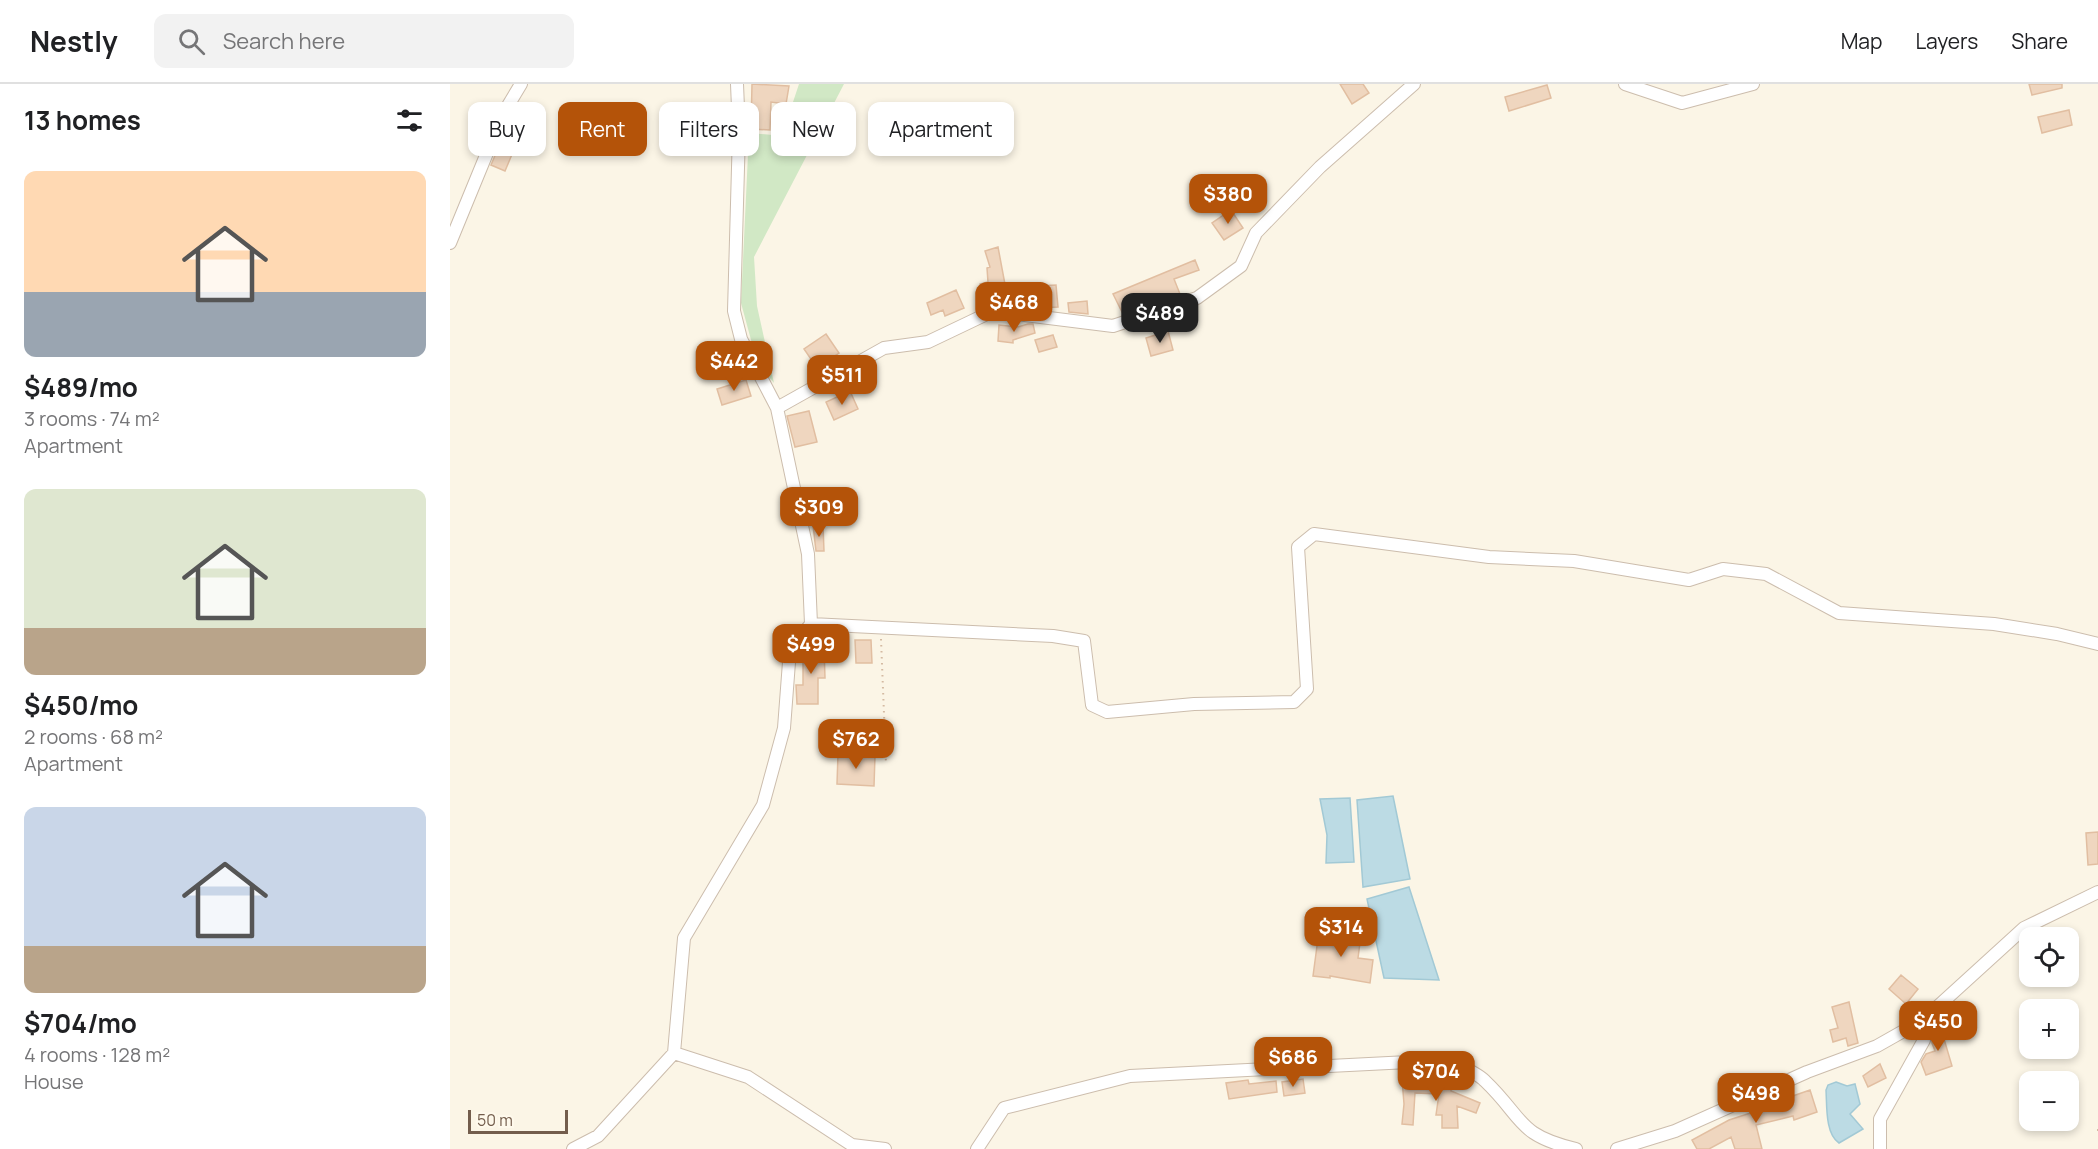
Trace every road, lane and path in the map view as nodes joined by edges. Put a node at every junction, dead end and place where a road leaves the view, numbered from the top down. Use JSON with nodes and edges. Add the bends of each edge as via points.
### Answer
{"nodes":[{"id":1,"x":521,"y":84,"type":"edge"},
{"id":2,"x":737,"y":84,"type":"edge"},
{"id":3,"x":1414,"y":84,"type":"edge"},
{"id":4,"x":1625,"y":84,"type":"edge"},
{"id":5,"x":1753,"y":84,"type":"edge"},
{"id":6,"x":450,"y":243,"type":"edge"},
{"id":7,"x":777,"y":408,"type":"junction"},
{"id":8,"x":811,"y":624,"type":"junction"},
{"id":9,"x":880,"y":627,"type":"junction"},
{"id":10,"x":2098,"y":644,"type":"edge"},
{"id":11,"x":886,"y":764,"type":"dead end"},
{"id":12,"x":2098,"y":892,"type":"edge"},
{"id":13,"x":1923,"y":1020,"type":"junction"},
{"id":14,"x":674,"y":1053,"type":"junction"},
{"id":15,"x":573,"y":1149,"type":"edge"},
{"id":16,"x":885,"y":1149,"type":"edge"},
{"id":17,"x":977,"y":1149,"type":"edge"},
{"id":18,"x":1576,"y":1149,"type":"edge"},
{"id":19,"x":1617,"y":1149,"type":"edge"},
{"id":20,"x":1880,"y":1149,"type":"edge"}],
"edges":[{"from":1,"to":6,"type":"street","via":[[503,114]]},
{"from":2,"to":7,"type":"street","via":[[734,311],[741,339]]},
{"from":3,"to":7,"type":"street","via":[[1320,167],[1256,233],[1241,266],[1197,298],[1113,326],[993,311],[928,342],[884,348]]},
{"from":4,"to":5,"type":"street","via":[[1682,103]]},
{"from":7,"to":8,"type":"street","via":[[808,554]]},
{"from":8,"to":9,"type":"street"},
{"from":8,"to":14,"type":"street","via":[[790,649],[784,728],[763,805],[684,938]]},
{"from":9,"to":10,"type":"street","via":[[1084,641],[1092,705],[1107,712],[1194,704],[1294,702],[1306,689],[1298,547],[1314,534],[1489,556],[1574,561],[1689,580],[1723,569],[1766,574],[1839,613],[1994,624]]},
{"from":9,"to":11,"type":"path"},
{"from":12,"to":13,"type":"street","via":[[2024,928]]},
{"from":13,"to":19,"type":"street","via":[[1877,1047],[1807,1072],[1675,1131]]},
{"from":13,"to":20,"type":"street","via":[[1924,1040],[1880,1119]]},
{"from":14,"to":15,"type":"street","via":[[598,1136]]},
{"from":14,"to":16,"type":"street","via":[[748,1077],[852,1145]]},
{"from":17,"to":18,"type":"street","via":[[1004,1108],[1130,1076],[1448,1060],[1484,1079],[1522,1126],[1547,1142]]}]}
